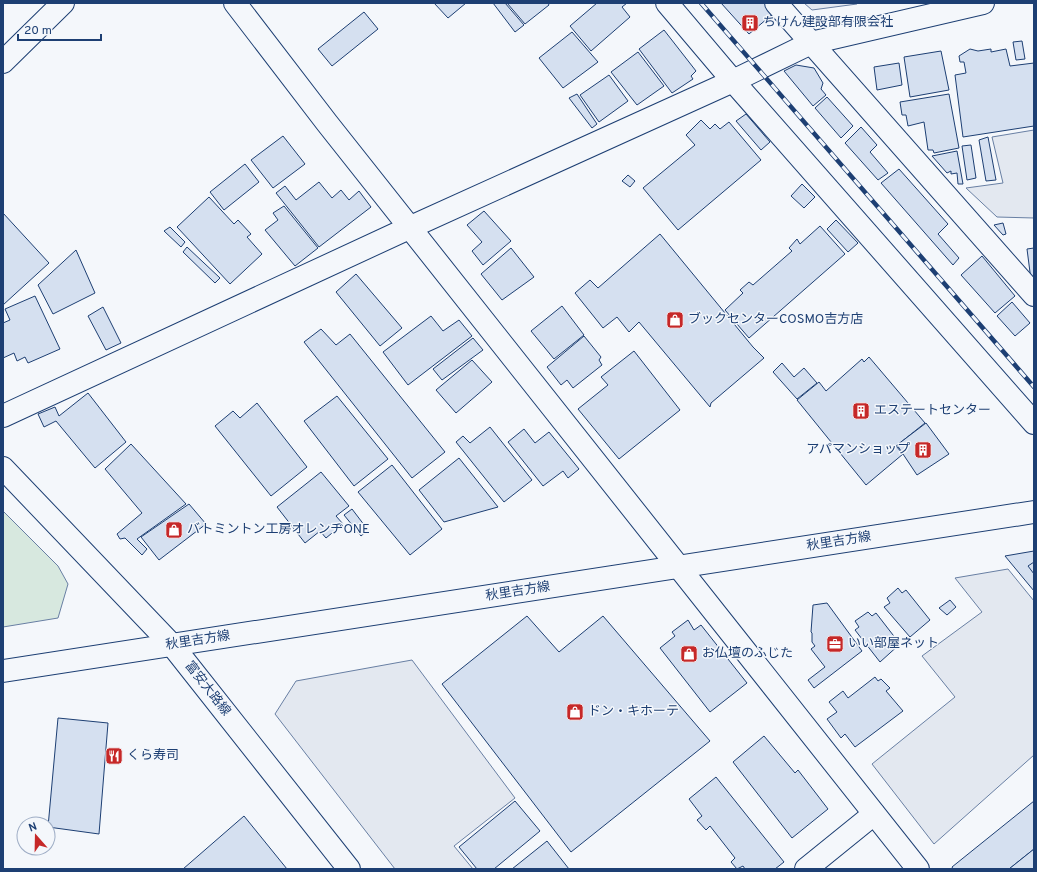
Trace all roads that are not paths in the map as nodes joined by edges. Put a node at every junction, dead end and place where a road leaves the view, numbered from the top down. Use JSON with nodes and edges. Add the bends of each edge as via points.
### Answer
{"nodes":[{"id":1,"x":63,"y":3,"type":"edge"},
{"id":2,"x":235,"y":3,"type":"edge"},
{"id":3,"x":667,"y":3,"type":"edge"},
{"id":4,"x":776,"y":3,"type":"edge"},
{"id":5,"x":983,"y":3,"type":"edge"},
{"id":6,"x":811,"y":43,"type":"junction"},
{"id":7,"x":3,"y":62,"type":"edge"},
{"id":8,"x":733,"y":81,"type":"junction"},
{"id":9,"x":411,"y":227,"type":"junction"},
{"id":10,"x":1034,"y":295,"type":"edge"},
{"id":11,"x":3,"y":416,"type":"edge"},
{"id":12,"x":1034,"y":423,"type":"edge"},
{"id":13,"x":3,"y":468,"type":"edge"},
{"id":14,"x":1034,"y":512,"type":"edge"},
{"id":15,"x":679,"y":567,"type":"junction"},
{"id":16,"x":172,"y":645,"type":"junction"},
{"id":17,"x":3,"y":671,"type":"edge"},
{"id":18,"x":874,"y":814,"type":"junction"},
{"id":19,"x":349,"y":869,"type":"edge"},
{"id":20,"x":806,"y":869,"type":"edge"},
{"id":21,"x":918,"y":869,"type":"edge"}],
"edges":[{"from":1,"to":7,"type":"street"},
{"from":2,"to":9,"type":"street"},
{"from":3,"to":8,"type":"street"},
{"from":4,"to":6,"type":"street"},
{"from":5,"to":6,"type":"street"},
{"from":6,"to":8,"type":"street"},
{"from":6,"to":10,"type":"street"},
{"from":8,"to":9,"type":"street"},
{"from":8,"to":12,"type":"street"},
{"from":9,"to":11,"type":"street"},
{"from":9,"to":15,"type":"street"},
{"from":13,"to":16,"type":"street","name":"富安大路線"},
{"from":14,"to":15,"type":"street","name":"秋里吉方線"},
{"from":15,"to":16,"type":"street","name":"秋里吉方線"},
{"from":15,"to":18,"type":"street"},
{"from":16,"to":17,"type":"street","name":"秋里吉方線"},
{"from":16,"to":19,"type":"street","name":"富安大路線"},
{"from":18,"to":20,"type":"street"},
{"from":18,"to":21,"type":"street"}]}
